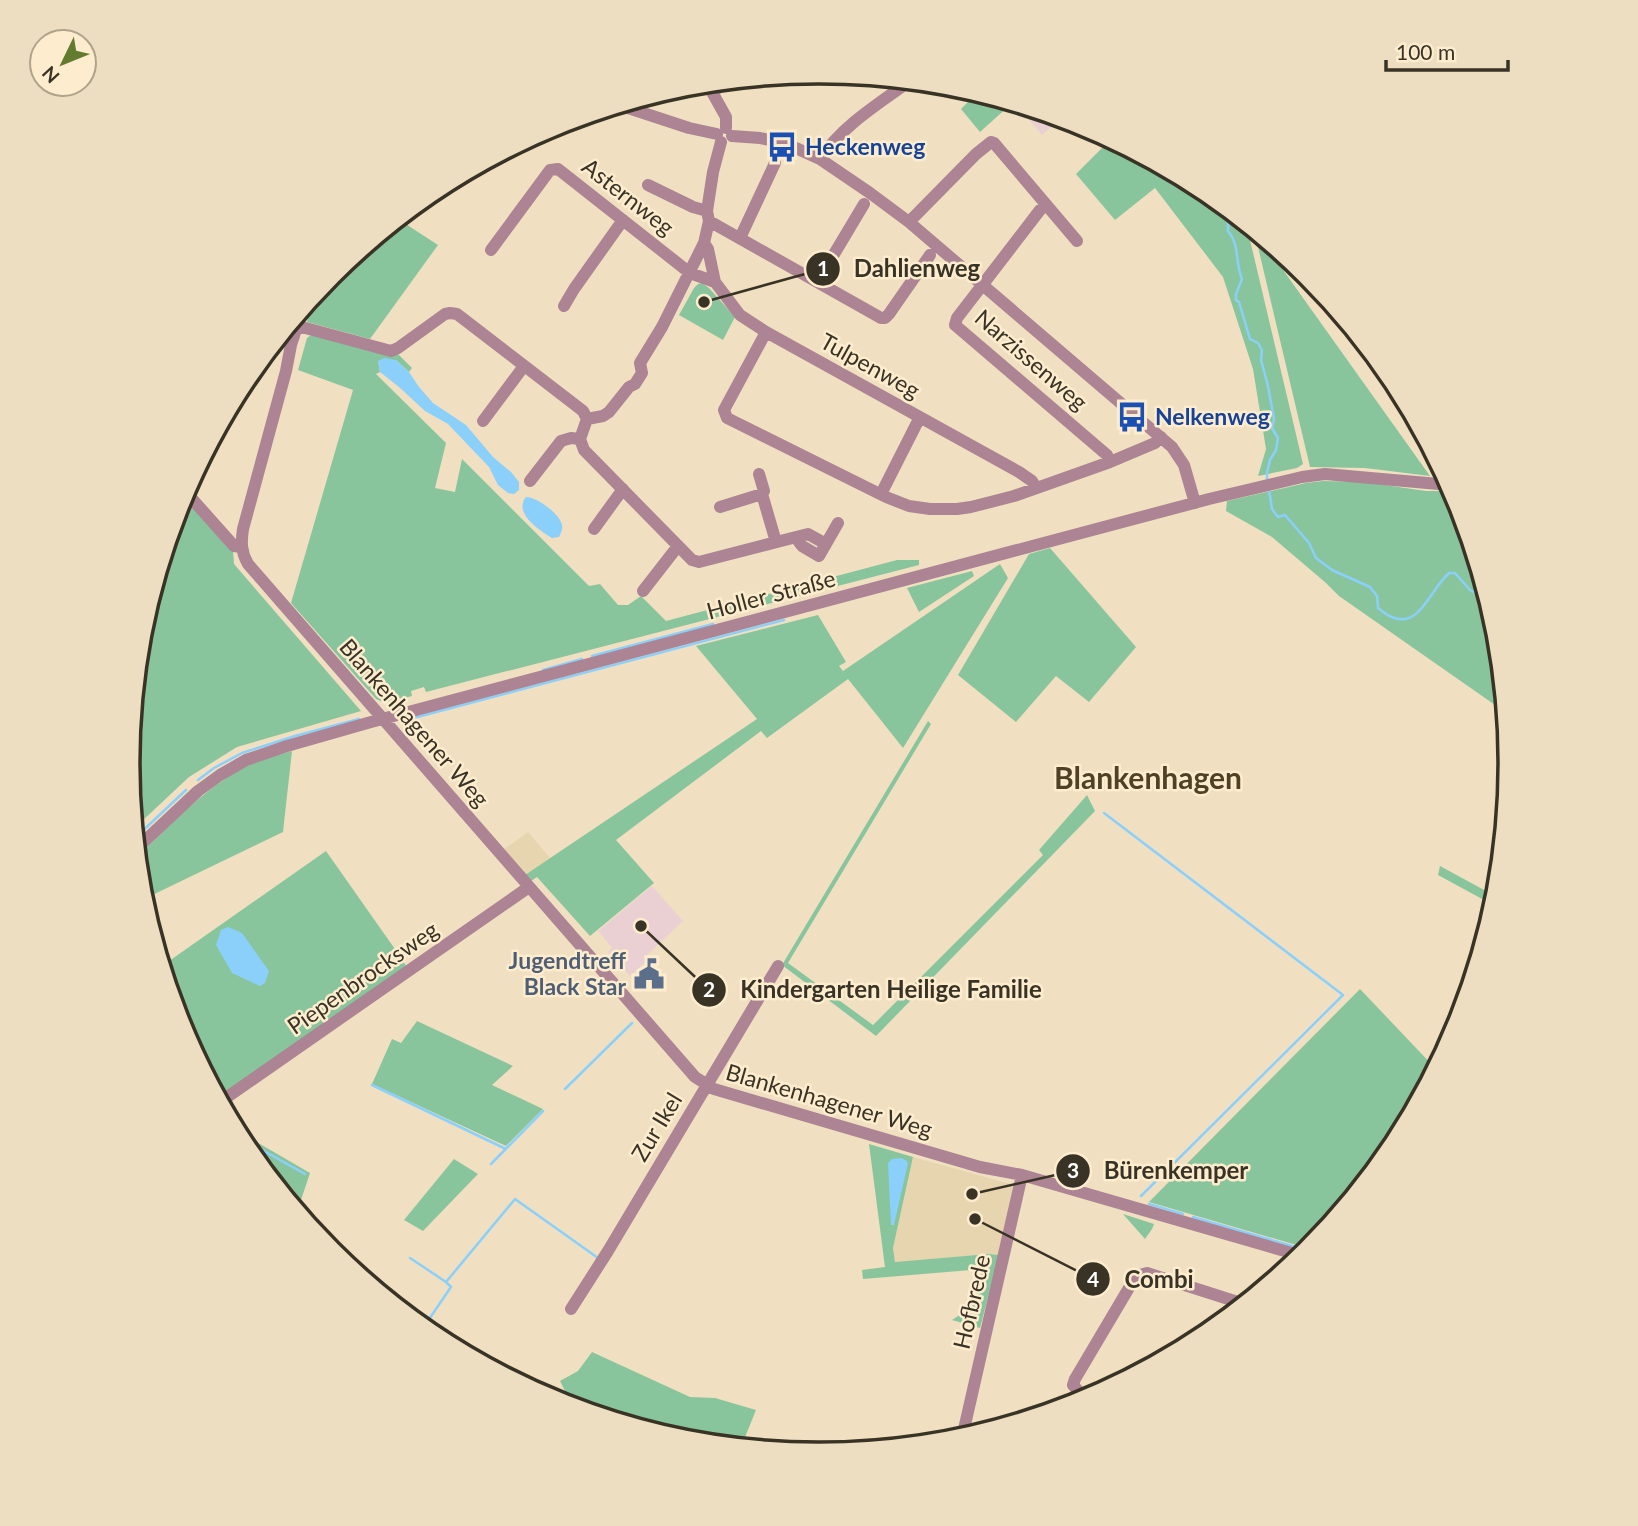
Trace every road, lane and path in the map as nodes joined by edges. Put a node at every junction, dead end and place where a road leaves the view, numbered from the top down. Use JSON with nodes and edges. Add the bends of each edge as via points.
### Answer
{"nodes":[{"id":1,"x":899,"y":89,"type":"edge"},
{"id":2,"x":712,"y":93,"type":"edge"},
{"id":3,"x":634,"y":110,"type":"edge"},
{"id":4,"x":724,"y":135,"type":"junction"},
{"id":5,"x":820,"y":159,"type":"junction"},
{"id":6,"x":775,"y":163,"type":"dead end"},
{"id":7,"x":648,"y":185,"type":"dead end"},
{"id":8,"x":864,"y":204,"type":"dead end"},
{"id":9,"x":1046,"y":205,"type":"junction"},
{"id":10,"x":708,"y":216,"type":"junction"},
{"id":11,"x":623,"y":220,"type":"junction"},
{"id":12,"x":909,"y":222,"type":"junction"},
{"id":13,"x":740,"y":238,"type":"junction"},
{"id":14,"x":1077,"y":241,"type":"dead end"},
{"id":15,"x":704,"y":243,"type":"junction"},
{"id":16,"x":491,"y":250,"type":"dead end"},
{"id":17,"x":930,"y":255,"type":"dead end"},
{"id":18,"x":690,"y":273,"type":"junction"},
{"id":19,"x":817,"y":281,"type":"junction"},
{"id":20,"x":715,"y":282,"type":"junction"},
{"id":21,"x":983,"y":285,"type":"junction"},
{"id":22,"x":564,"y":306,"type":"dead end"},
{"id":23,"x":298,"y":327,"type":"edge"},
{"id":24,"x":298,"y":328,"type":"edge"},
{"id":25,"x":766,"y":332,"type":"junction"},
{"id":26,"x":524,"y":366,"type":"junction"},
{"id":27,"x":920,"y":417,"type":"junction"},
{"id":28,"x":587,"y":419,"type":"junction"},
{"id":29,"x":483,"y":421,"type":"dead end"},
{"id":30,"x":1161,"y":437,"type":"junction"},
{"id":31,"x":580,"y":439,"type":"junction"},
{"id":32,"x":1111,"y":462,"type":"junction"},
{"id":33,"x":759,"y":474,"type":"dead end"},
{"id":34,"x":530,"y":481,"type":"dead end"},
{"id":35,"x":1437,"y":484,"type":"edge"},
{"id":36,"x":1036,"y":488,"type":"junction"},
{"id":37,"x":623,"y":489,"type":"junction"},
{"id":38,"x":762,"y":494,"type":"junction"},
{"id":39,"x":881,"y":494,"type":"junction"},
{"id":40,"x":193,"y":500,"type":"edge"},
{"id":41,"x":1195,"y":503,"type":"junction"},
{"id":42,"x":720,"y":507,"type":"dead end"},
{"id":43,"x":838,"y":523,"type":"dead end"},
{"id":44,"x":594,"y":529,"type":"dead end"},
{"id":45,"x":776,"y":542,"type":"junction"},
{"id":46,"x":678,"y":546,"type":"junction"},
{"id":47,"x":241,"y":547,"type":"junction"},
{"id":48,"x":643,"y":591,"type":"dead end"},
{"id":49,"x":382,"y":719,"type":"junction"},
{"id":50,"x":145,"y":841,"type":"edge"},
{"id":51,"x":529,"y":887,"type":"junction"},
{"id":52,"x":778,"y":966,"type":"dead end"},
{"id":53,"x":706,"y":1086,"type":"junction"},
{"id":54,"x":228,"y":1096,"type":"edge"},
{"id":55,"x":1022,"y":1175,"type":"junction"},
{"id":56,"x":1289,"y":1252,"type":"edge"},
{"id":57,"x":1234,"y":1301,"type":"edge"},
{"id":58,"x":571,"y":1309,"type":"dead end"},
{"id":59,"x":1078,"y":1390,"type":"edge"},
{"id":60,"x":965,"y":1426,"type":"edge"}],
"edges":[{"from":1,"to":5,"type":"street","via":[[849,126]]},
{"from":2,"to":4,"type":"street","via":[[726,117]]},
{"from":3,"to":4,"type":"street"},
{"from":4,"to":5,"type":"street","via":[[787,144]]},
{"from":4,"to":10,"type":"street","via":[[713,172]]},
{"from":5,"to":12,"type":"street"},
{"from":6,"to":13,"type":"street"},
{"from":7,"to":10,"type":"street"},
{"from":8,"to":19,"type":"street"},
{"from":9,"to":12,"type":"street","via":[[991,142]]},
{"from":9,"to":14,"type":"street"},
{"from":9,"to":21,"type":"street"},
{"from":10,"to":13,"type":"street"},
{"from":10,"to":15,"type":"street"},
{"from":11,"to":16,"type":"street","name":"Asternweg","via":[[554,169]]},
{"from":11,"to":18,"type":"street","name":"Asternweg"},
{"from":11,"to":22,"type":"street"},
{"from":12,"to":21,"type":"street"},
{"from":13,"to":19,"type":"street"},
{"from":15,"to":18,"type":"street"},
{"from":15,"to":20,"type":"street"},
{"from":17,"to":19,"type":"street","via":[[885,318]]},
{"from":18,"to":20,"type":"street"},
{"from":18,"to":28,"type":"street","via":[[640,363],[642,373],[635,383],[609,412]]},
{"from":20,"to":25,"type":"street","name":"Tulpenweg","via":[[740,315]]},
{"from":21,"to":30,"type":"street"},
{"from":21,"to":32,"type":"street","name":"Narzissenweg","via":[[956,325]]},
{"from":23,"to":26,"type":"street","via":[[391,351],[445,314],[457,314]]},
{"from":24,"to":47,"type":"street","via":[[297,347],[286,371]]},
{"from":25,"to":27,"type":"street","name":"Tulpenweg"},
{"from":25,"to":39,"type":"street","via":[[724,411],[727,418]]},
{"from":26,"to":28,"type":"street","via":[[583,411]]},
{"from":26,"to":29,"type":"street"},
{"from":27,"to":36,"type":"street","name":"Tulpenweg","via":[[1019,472]]},
{"from":27,"to":39,"type":"street"},
{"from":28,"to":31,"type":"street"},
{"from":30,"to":32,"type":"street"},
{"from":30,"to":41,"type":"street","via":[[1180,457]]},
{"from":31,"to":34,"type":"street","via":[[561,441]]},
{"from":31,"to":37,"type":"street","via":[[584,450]]},
{"from":32,"to":36,"type":"street"},
{"from":33,"to":38,"type":"street"},
{"from":35,"to":41,"type":"street","name":"Holler Straße","via":[[1308,475]]},
{"from":36,"to":39,"type":"street","via":[[957,509],[909,506]]},
{"from":37,"to":44,"type":"street"},
{"from":37,"to":46,"type":"street"},
{"from":38,"to":42,"type":"street"},
{"from":38,"to":45,"type":"street"},
{"from":40,"to":47,"type":"street","name":"Blankenhagener Weg","via":[[234,547]]},
{"from":41,"to":49,"type":"street","name":"Holler Straße"},
{"from":43,"to":45,"type":"street","via":[[819,556],[796,538]]},
{"from":45,"to":46,"type":"street","via":[[699,562]]},
{"from":46,"to":48,"type":"street"},
{"from":47,"to":49,"type":"street","name":"Blankenhagener Weg","via":[[248,564]]},
{"from":49,"to":50,"type":"street","name":"Holler Straße","via":[[246,760],[198,791]]},
{"from":49,"to":51,"type":"street","name":"Blankenhagener Weg"},
{"from":51,"to":53,"type":"street","name":"Blankenhagener Weg"},
{"from":51,"to":54,"type":"street","name":"Piepenbrocksweg"},
{"from":52,"to":53,"type":"street","name":"Zur Ikel"},
{"from":53,"to":55,"type":"street","name":"Blankenhagener Weg","via":[[980,1167]]},
{"from":53,"to":58,"type":"street","name":"Zur Ikel"},
{"from":55,"to":56,"type":"street","name":"Blankenhagener Weg"},
{"from":55,"to":60,"type":"street","name":"Hofbrede"},
{"from":57,"to":59,"type":"street","via":[[1147,1273],[1136,1276],[1075,1379]]}]}
